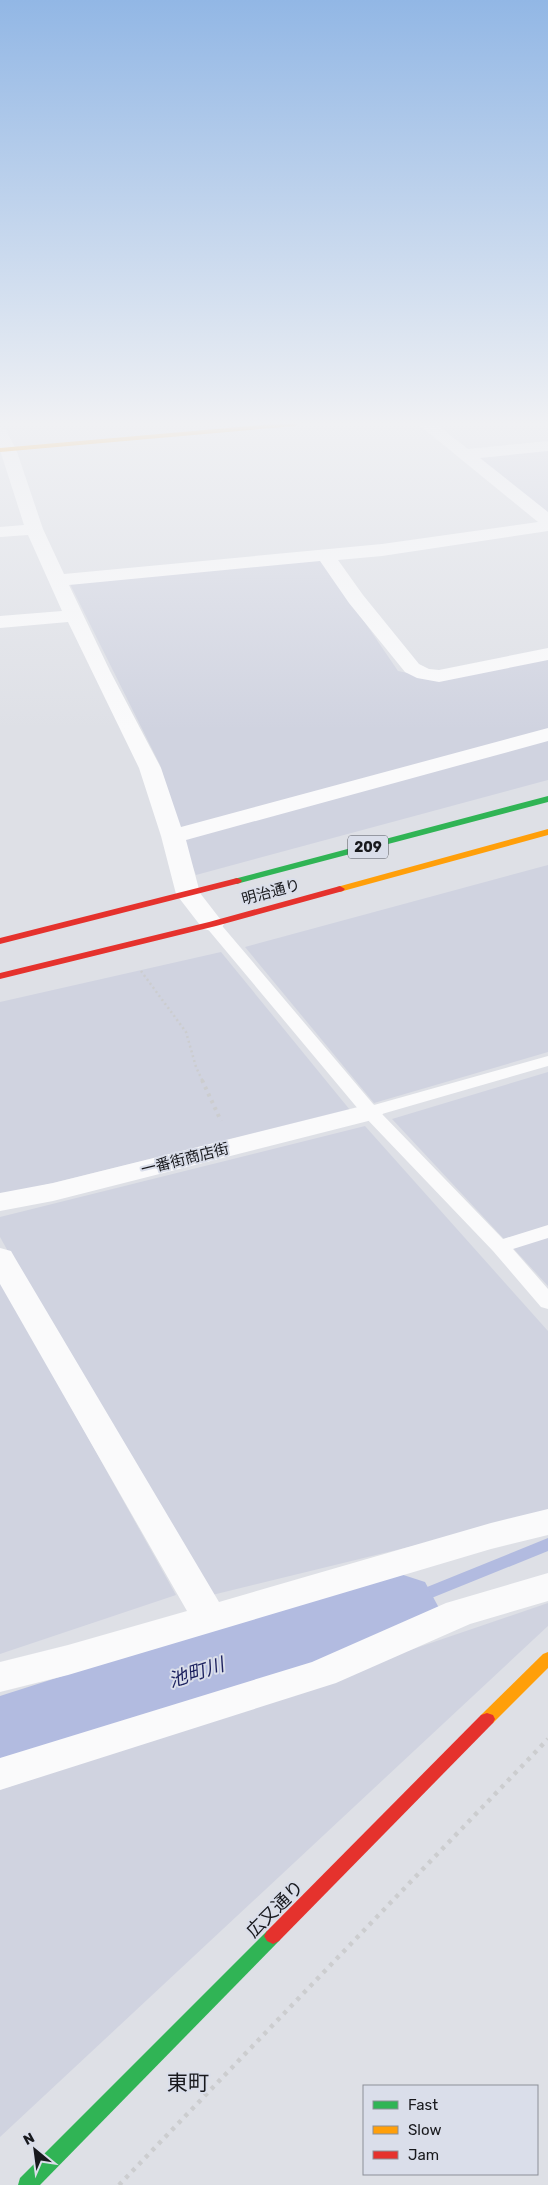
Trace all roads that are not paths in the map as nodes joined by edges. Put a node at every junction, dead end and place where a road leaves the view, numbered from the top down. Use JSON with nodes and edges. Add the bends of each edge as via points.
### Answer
{"nodes":[{"id":1,"x":33,"y":526,"type":"edge"},
{"id":2,"x":548,"y":526,"type":"edge"},
{"id":3,"x":34,"y":529,"type":"junction"},
{"id":4,"x":0,"y":532,"type":"edge"},
{"id":5,"x":326,"y":556,"type":"junction"},
{"id":6,"x":59,"y":580,"type":"junction"},
{"id":7,"x":74,"y":616,"type":"junction"},
{"id":8,"x":0,"y":622,"type":"edge"},
{"id":9,"x":548,"y":654,"type":"edge"},
{"id":10,"x":548,"y":734,"type":"edge"},
{"id":11,"x":548,"y":799,"type":"edge"},
{"id":12,"x":548,"y":832,"type":"edge"},
{"id":13,"x":172,"y":836,"type":"junction"},
{"id":14,"x":188,"y":894,"type":"junction"},
{"id":15,"x":212,"y":924,"type":"junction"},
{"id":16,"x":0,"y":941,"type":"edge"},
{"id":17,"x":0,"y":976,"type":"edge"},
{"id":18,"x":548,"y":1061,"type":"edge"},
{"id":19,"x":370,"y":1112,"type":"junction"},
{"id":20,"x":0,"y":1202,"type":"edge"},
{"id":21,"x":548,"y":1231,"type":"edge"},
{"id":22,"x":500,"y":1247,"type":"junction"},
{"id":23,"x":0,"y":1258,"type":"edge"},
{"id":24,"x":548,"y":1302,"type":"edge"},
{"id":25,"x":548,"y":1522,"type":"edge"},
{"id":26,"x":548,"y":1587,"type":"edge"},
{"id":27,"x":209,"y":1617,"type":"junction"},
{"id":28,"x":548,"y":1658,"type":"edge"},
{"id":29,"x":0,"y":1677,"type":"edge"},
{"id":30,"x":0,"y":1774,"type":"edge"},
{"id":31,"x":27,"y":2185,"type":"edge"}],
"edges":[{"from":1,"to":3,"type":"street"},
{"from":2,"to":5,"type":"street"},
{"from":3,"to":4,"type":"street"},
{"from":3,"to":6,"type":"street"},
{"from":5,"to":6,"type":"street"},
{"from":5,"to":9,"type":"street","via":[[356,600],[412,668],[424,674],[439,676]]},
{"from":6,"to":7,"type":"street"},
{"from":7,"to":8,"type":"street"},
{"from":7,"to":13,"type":"street","via":[[150,768]]},
{"from":10,"to":13,"type":"street"},
{"from":11,"to":14,"type":"main road","name":"明治通り","number":"209"},
{"from":12,"to":15,"type":"main road","name":"明治通り","number":"209"},
{"from":13,"to":14,"type":"street"},
{"from":14,"to":15,"type":"street"},
{"from":14,"to":16,"type":"main road","name":"明治通り","number":"209"},
{"from":15,"to":17,"type":"main road","name":"明治通り","number":"209"},
{"from":15,"to":19,"type":"lane"},
{"from":18,"to":19,"type":"lane"},
{"from":19,"to":20,"type":"street","name":"一番街商店街","via":[[53,1192]]},
{"from":19,"to":22,"type":"lane"},
{"from":21,"to":22,"type":"lane"},
{"from":22,"to":24,"type":"lane"},
{"from":23,"to":27,"type":"street"},
{"from":25,"to":27,"type":"street"},
{"from":26,"to":30,"type":"street","via":[[459,1613],[323,1673]]},
{"from":27,"to":29,"type":"street"},
{"from":28,"to":31,"type":"main road","name":"広又通り"}]}
